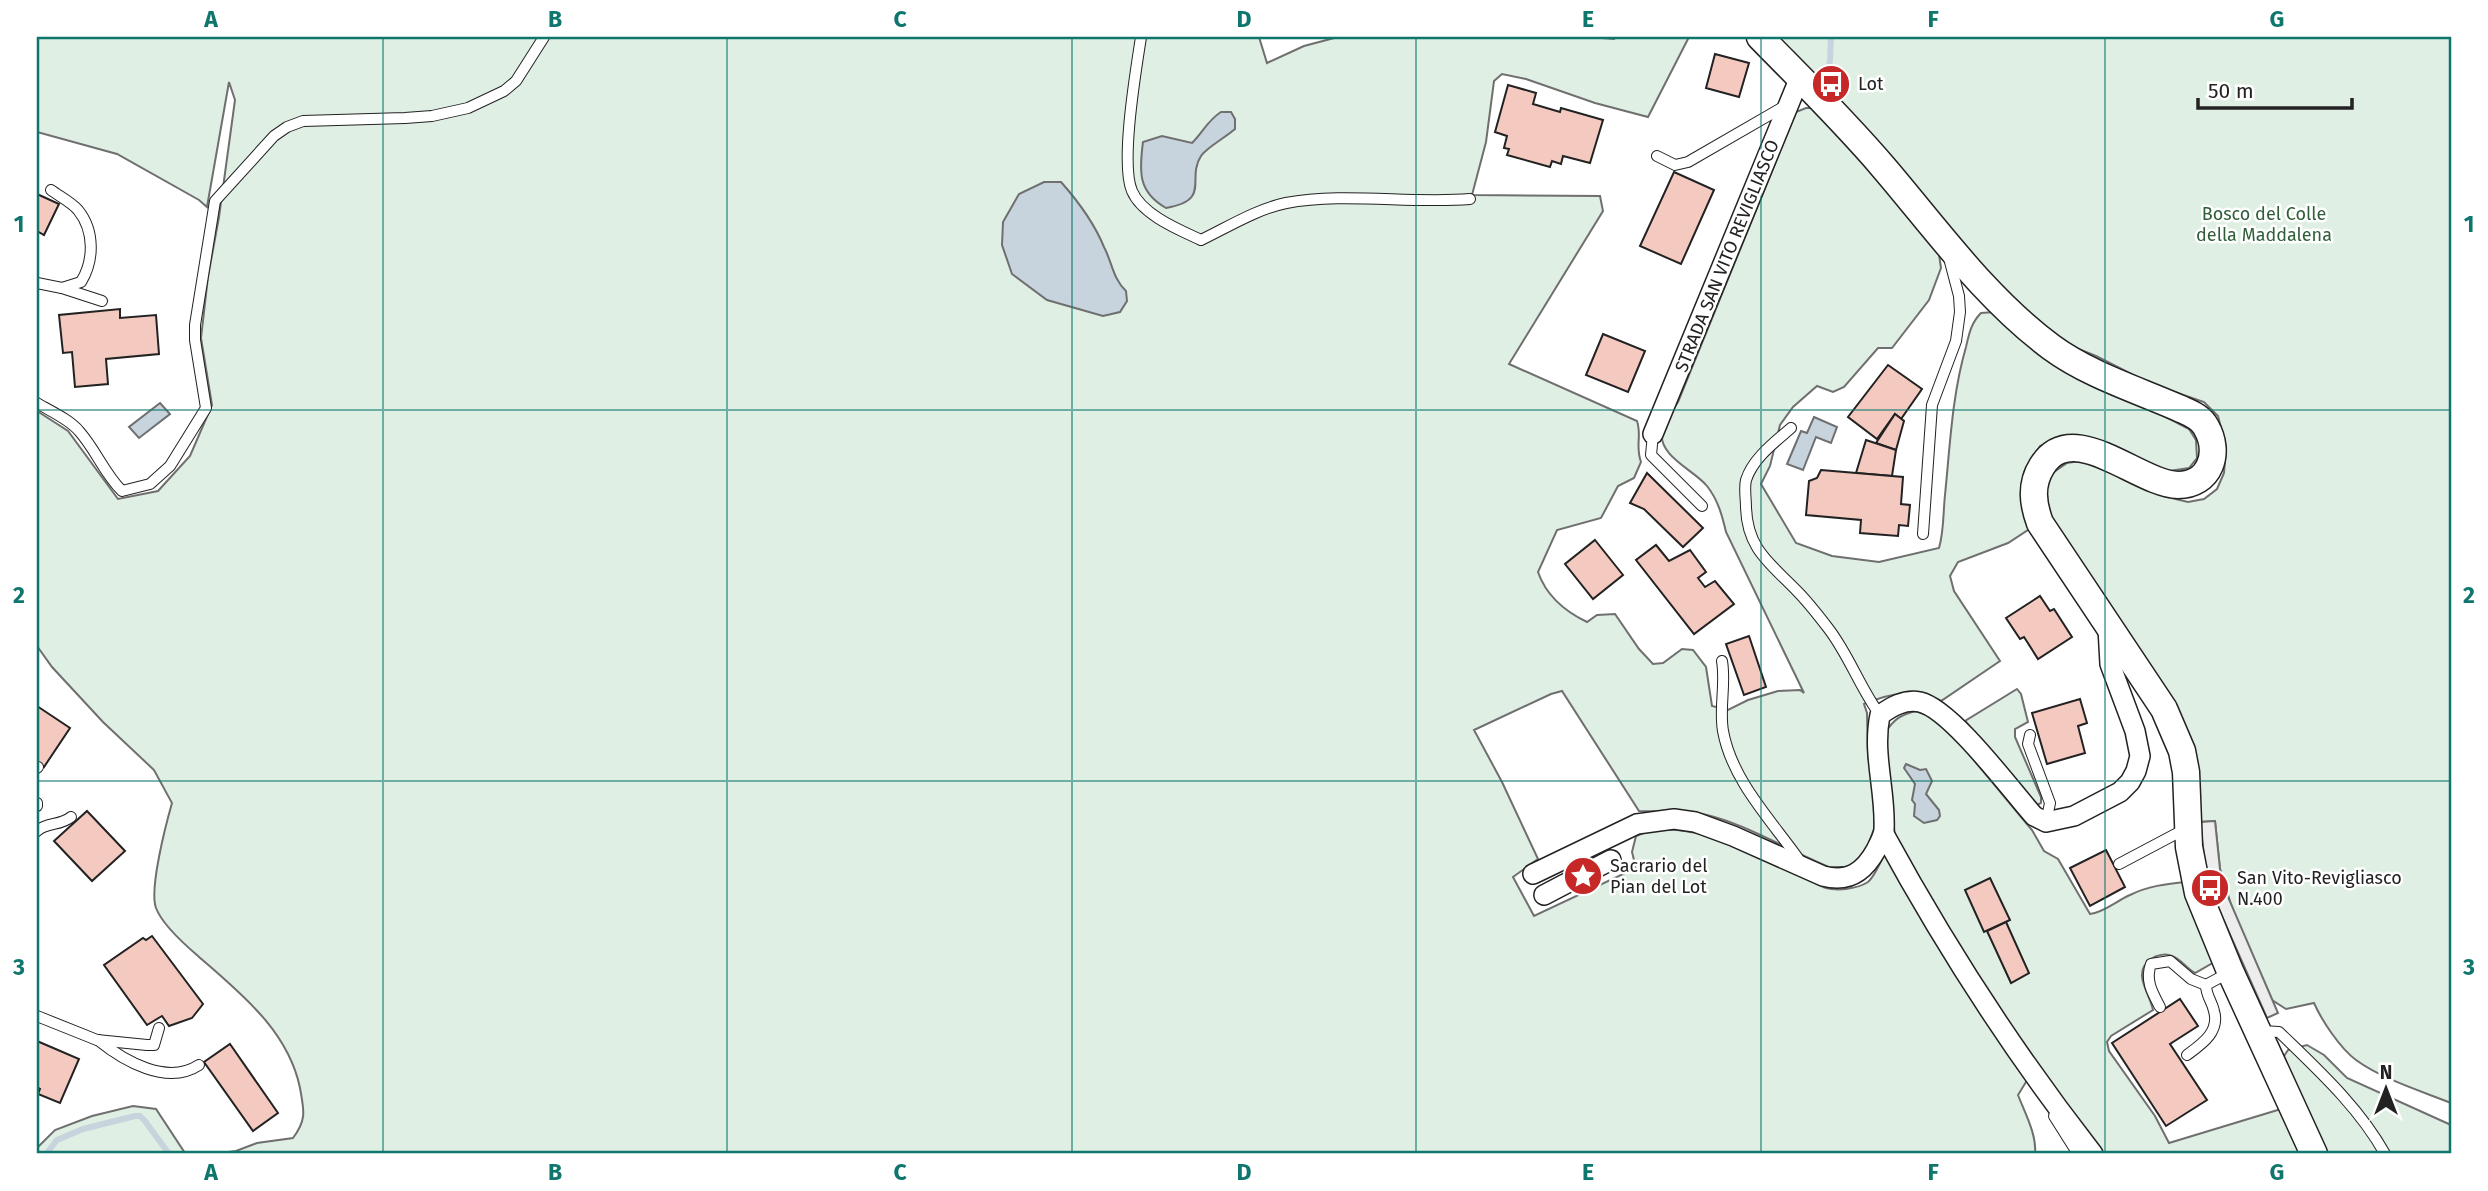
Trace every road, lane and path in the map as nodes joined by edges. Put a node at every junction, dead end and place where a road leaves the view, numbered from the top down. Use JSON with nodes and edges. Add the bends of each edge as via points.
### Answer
{"nodes":[{"id":1,"x":544,"y":37,"type":"edge"},
{"id":2,"x":1141,"y":37,"type":"edge"},
{"id":3,"x":1760,"y":37,"type":"edge"},
{"id":4,"x":1800,"y":77,"type":"junction"},
{"id":5,"x":1788,"y":104,"type":"junction"},
{"id":6,"x":1657,"y":156,"type":"dead end"},
{"id":7,"x":51,"y":190,"type":"dead end"},
{"id":8,"x":1470,"y":199,"type":"dead end"},
{"id":9,"x":1945,"y":244,"type":"junction"},
{"id":10,"x":37,"y":283,"type":"edge"},
{"id":11,"x":62,"y":288,"type":"junction"},
{"id":12,"x":102,"y":301,"type":"dead end"},
{"id":13,"x":37,"y":403,"type":"edge"},
{"id":14,"x":1791,"y":428,"type":"dead end"},
{"id":15,"x":1653,"y":434,"type":"joint"},
{"id":16,"x":1702,"y":506,"type":"dead end"},
{"id":17,"x":1923,"y":534,"type":"dead end"},
{"id":18,"x":2108,"y":628,"type":"junction"},
{"id":19,"x":1722,"y":661,"type":"dead end"},
{"id":20,"x":1880,"y":715,"type":"junction"},
{"id":21,"x":2030,"y":735,"type":"dead end"},
{"id":22,"x":71,"y":817,"type":"dead end"},
{"id":23,"x":2046,"y":822,"type":"junction"},
{"id":24,"x":2187,"y":828,"type":"junction"},
{"id":25,"x":37,"y":831,"type":"edge"},
{"id":26,"x":1884,"y":834,"type":"junction"},
{"id":27,"x":1611,"y":860,"type":"dead end"},
{"id":28,"x":2119,"y":864,"type":"dead end"},
{"id":29,"x":1805,"y":867,"type":"junction"},
{"id":30,"x":1533,"y":874,"type":"dead end"},
{"id":31,"x":1544,"y":895,"type":"dead end"},
{"id":32,"x":2230,"y":971,"type":"junction"},
{"id":33,"x":2206,"y":985,"type":"junction"},
{"id":34,"x":2160,"y":1007,"type":"dead end"},
{"id":35,"x":37,"y":1016,"type":"edge"},
{"id":36,"x":159,"y":1028,"type":"dead end"},
{"id":37,"x":2258,"y":1031,"type":"junction"},
{"id":38,"x":97,"y":1040,"type":"junction"},
{"id":39,"x":2187,"y":1055,"type":"dead end"},
{"id":40,"x":199,"y":1065,"type":"dead end"},
{"id":41,"x":2050,"y":1099,"type":"junction"},
{"id":42,"x":2077,"y":1154,"type":"edge"},
{"id":43,"x":2093,"y":1154,"type":"edge"},
{"id":44,"x":2314,"y":1154,"type":"edge"},
{"id":45,"x":2385,"y":1154,"type":"edge"}],
"edges":[{"from":1,"to":13,"type":"lane","via":[[516,81],[468,108],[405,118],[303,121],[287,127],[215,201],[195,325],[206,408],[170,466],[150,484],[122,491],[77,428]]},
{"from":2,"to":8,"type":"lane","via":[[1129,175],[1132,192],[1169,225],[1201,240],[1283,204],[1315,199]]},
{"from":3,"to":4,"type":"street"},
{"from":4,"to":5,"type":"street","name":"STRADA SAN VITO REVIGLIASCO"},
{"from":4,"to":9,"type":"street","via":[[1878,160]]},
{"from":5,"to":6,"type":"lane","via":[[1688,162],[1675,165]]},
{"from":5,"to":15,"type":"street","name":"STRADA SAN VITO REVIGLIASCO"},
{"from":7,"to":11,"type":"lane","via":[[77,209],[92,249],[81,282]]},
{"from":9,"to":17,"type":"lane","via":[[1960,312],[1956,341],[1932,405]]},
{"from":9,"to":18,"type":"street","via":[[1971,273],[2074,362],[2189,413],[2206,425],[2211,462],[2202,479],[2192,484],[2169,484],[2088,449],[2059,450],[2040,469],[2033,494],[2040,523]]},
{"from":10,"to":11,"type":"lane"},
{"from":11,"to":12,"type":"lane"},
{"from":14,"to":20,"type":"lane","via":[[1768,448],[1745,482],[1749,536],[1830,630]]},
{"from":15,"to":16,"type":"lane","via":[[1651,454]]},
{"from":18,"to":23,"type":"street","via":[[2110,664],[2136,731],[2140,756],[2136,771],[2120,792],[2074,816]]},
{"from":18,"to":24,"type":"street","via":[[2164,709],[2182,751]]},
{"from":19,"to":29,"type":"lane","via":[[1725,679],[1720,711],[1730,757],[1747,789]]},
{"from":20,"to":23,"type":"street","via":[[1903,702],[1934,708],[2034,816]]},
{"from":20,"to":26,"type":"street","via":[[1876,734]]},
{"from":21,"to":23,"type":"lane","via":[[2028,744],[2050,803]]},
{"from":22,"to":25,"type":"lane"},
{"from":24,"to":28,"type":"lane"},
{"from":24,"to":32,"type":"street","via":[[2199,892]]},
{"from":26,"to":29,"type":"street","via":[[1863,869],[1849,877],[1835,879]]},
{"from":26,"to":41,"type":"street","via":[[1979,997]]},
{"from":27,"to":31,"type":"street"},
{"from":29,"to":30,"type":"street","via":[[1695,822],[1653,820]]},
{"from":32,"to":33,"type":"lane"},
{"from":32,"to":37,"type":"street"},
{"from":33,"to":34,"type":"lane","via":[[2170,961],[2151,964],[2147,974]]},
{"from":33,"to":39,"type":"lane","via":[[2216,1025]]},
{"from":35,"to":38,"type":"lane"},
{"from":36,"to":38,"type":"lane","via":[[154,1045]]},
{"from":37,"to":44,"type":"street"},
{"from":37,"to":45,"type":"lane","via":[[2279,1032],[2343,1098]]},
{"from":38,"to":40,"type":"lane","via":[[154,1071],[175,1074]]},
{"from":41,"to":42,"type":"lane","via":[[2053,1114]]},
{"from":41,"to":43,"type":"street"}]}
